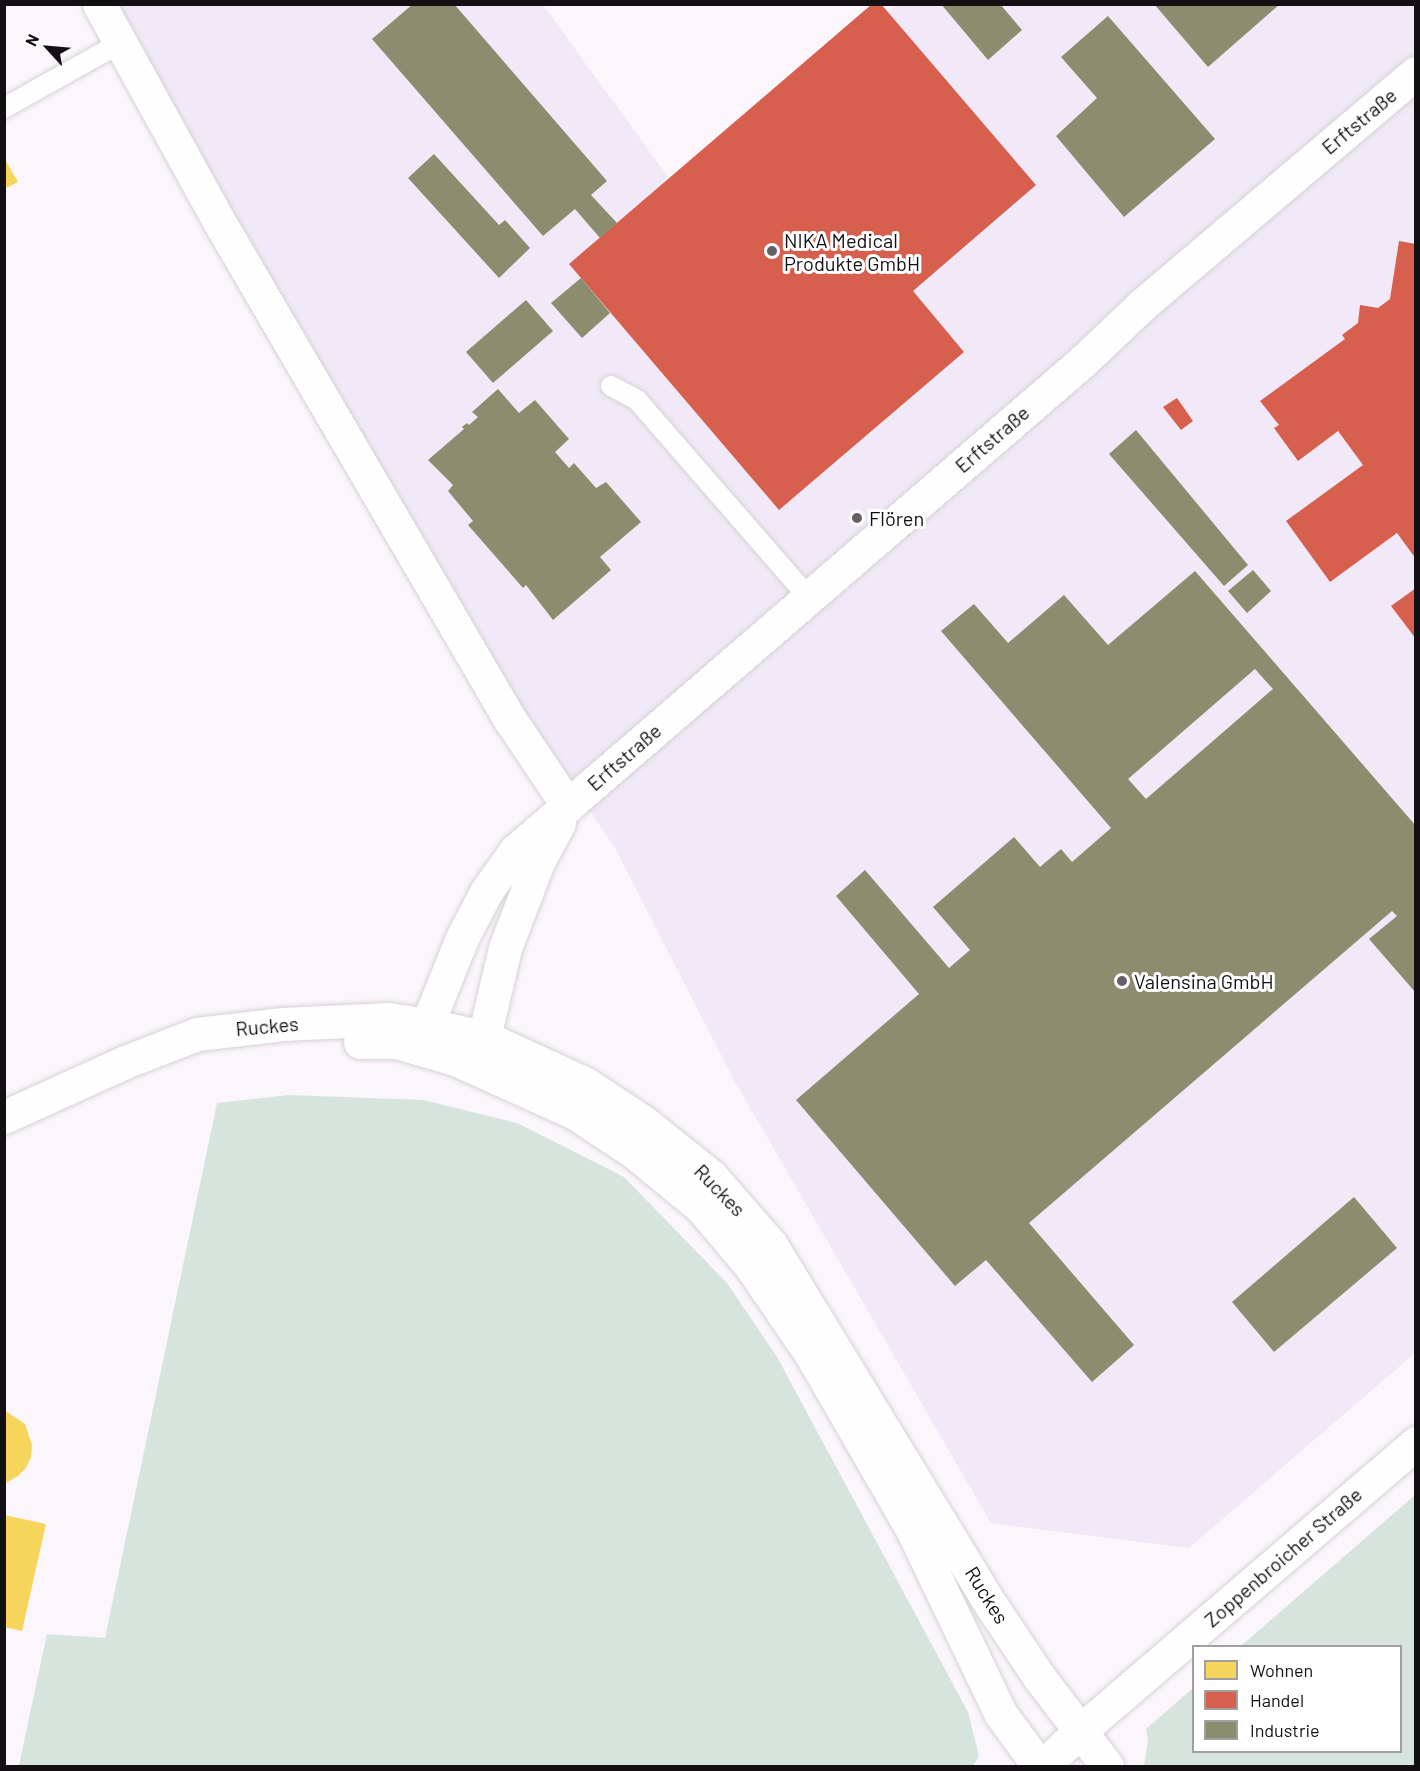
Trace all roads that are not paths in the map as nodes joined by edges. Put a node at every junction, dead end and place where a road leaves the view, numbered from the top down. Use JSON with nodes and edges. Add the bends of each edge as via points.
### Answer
{"nodes":[{"id":1,"x":99,"y":4,"type":"edge"},
{"id":2,"x":120,"y":43,"type":"junction"},
{"id":3,"x":1416,"y":73,"type":"edge"},
{"id":4,"x":4,"y":108,"type":"edge"},
{"id":5,"x":611,"y":386,"type":"dead end"},
{"id":6,"x":809,"y":598,"type":"junction"},
{"id":7,"x":568,"y":806,"type":"junction"},
{"id":8,"x":427,"y":1025,"type":"junction"},
{"id":9,"x":483,"y":1036,"type":"junction"},
{"id":10,"x":455,"y":1059,"type":"junction"},
{"id":11,"x":125,"y":1062,"type":"junction"},
{"id":12,"x":4,"y":1117,"type":"edge"},
{"id":13,"x":1416,"y":1443,"type":"edge"},
{"id":14,"x":1080,"y":1731,"type":"junction"},
{"id":15,"x":1041,"y":1767,"type":"edge"},
{"id":16,"x":1107,"y":1767,"type":"edge"}],
"edges":[{"from":1,"to":2,"type":"main road"},
{"from":2,"to":4,"type":"lane"},
{"from":2,"to":7,"type":"main road","via":[[223,228],[497,698]]},
{"from":3,"to":6,"type":"main road","name":"Erftstraße","via":[[1142,305],[1082,362]]},
{"from":5,"to":6,"type":"lane","via":[[637,400]]},
{"from":6,"to":7,"type":"main road","name":"Erftstraße"},
{"from":7,"to":8,"type":"main road","name":"Erftstraße","via":[[515,851],[486,892],[458,947]]},
{"from":7,"to":9,"type":"main road","name":"Erftstraße","via":[[538,862],[506,948]]},
{"from":8,"to":9,"type":"main road","name":"Ruckes"},
{"from":8,"to":10,"type":"main road"},
{"from":8,"to":11,"type":"main road","name":"Ruckes","via":[[389,1019],[283,1023],[197,1034]]},
{"from":9,"to":10,"type":"main road"},
{"from":9,"to":14,"type":"main road","name":"Ruckes","via":[[586,1084],[642,1120],[711,1176],[771,1245],[993,1608]]},
{"from":10,"to":11,"type":"main road","name":"Ruckes","via":[[396,1042],[309,1040]]},
{"from":10,"to":15,"type":"main road","name":"Ruckes","via":[[575,1113],[634,1152],[701,1207],[750,1265],[812,1356],[912,1529],[1000,1713]]},
{"from":11,"to":12,"type":"main road","name":"Ruckes"},
{"from":13,"to":14,"type":"main road","name":"Zoppenbroicher Straße"},
{"from":14,"to":15,"type":"main road","name":"Zoppenbroicher Straße"},
{"from":14,"to":16,"type":"main road","name":"Ruckes"}]}
